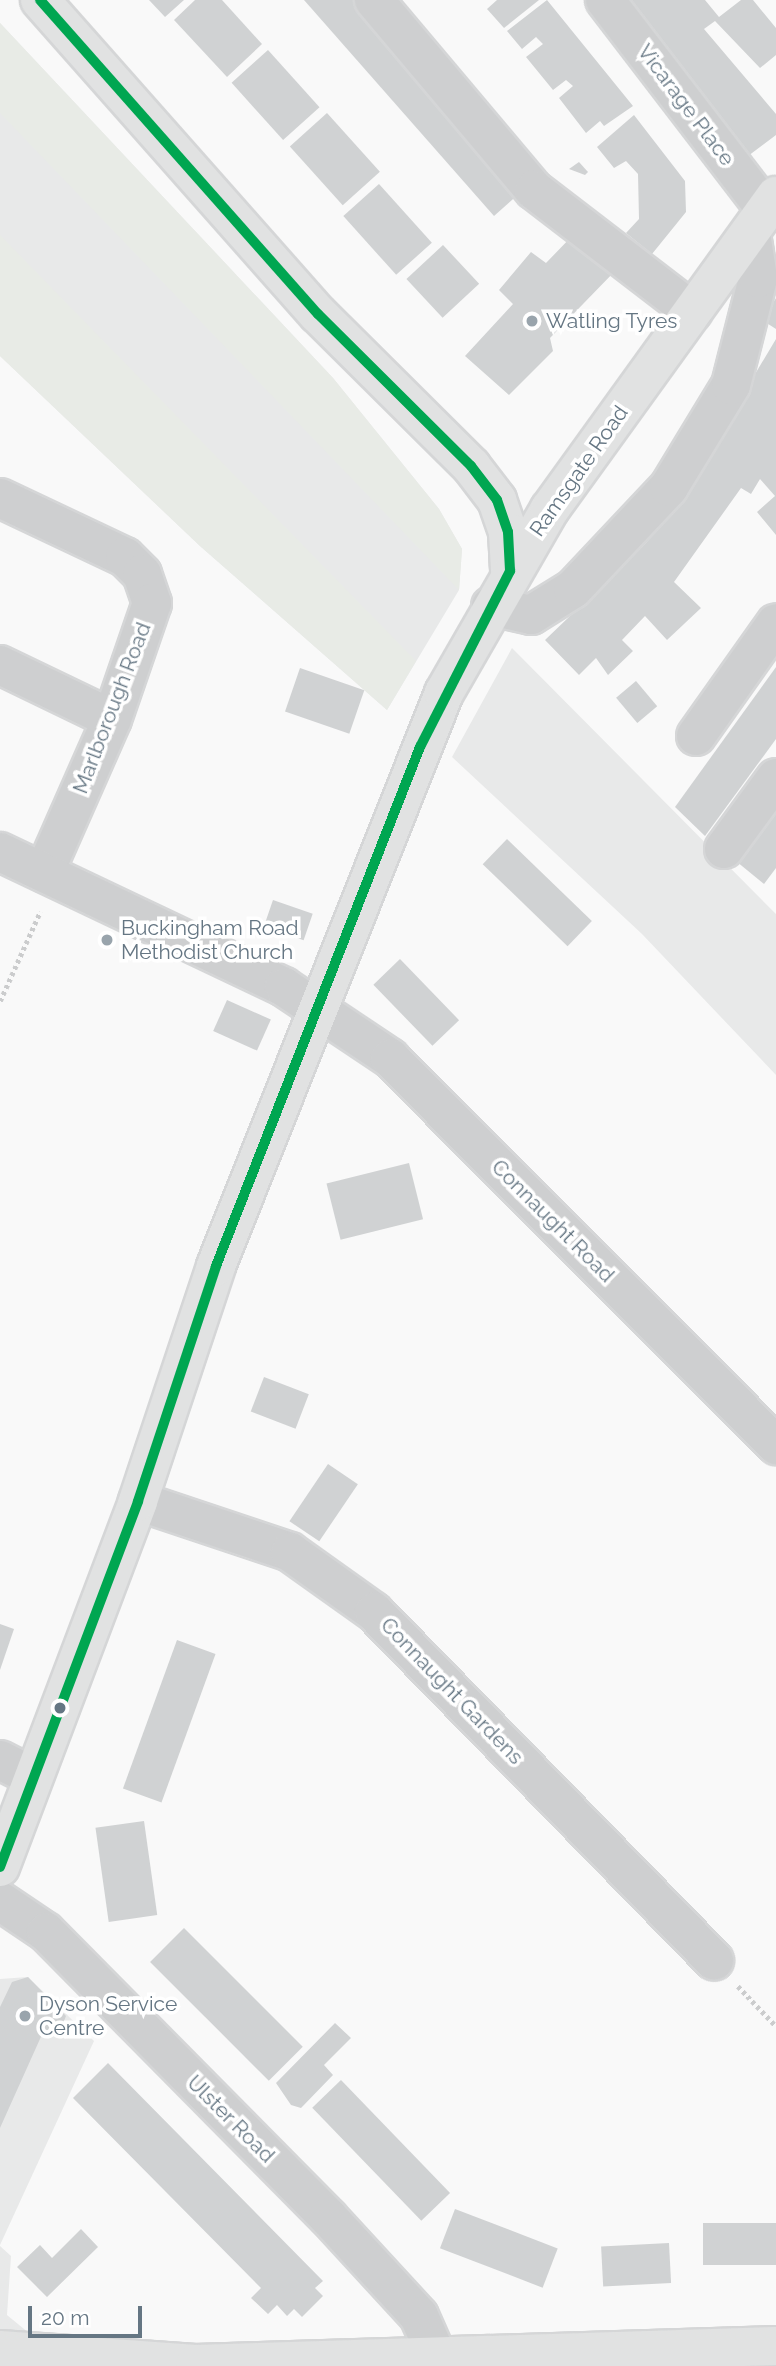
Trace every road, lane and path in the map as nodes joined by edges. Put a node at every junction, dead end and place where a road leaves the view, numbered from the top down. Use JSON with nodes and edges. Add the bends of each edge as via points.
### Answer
{"nodes":[{"id":1,"x":40,"y":0,"type":"edge"},
{"id":2,"x":374,"y":0,"type":"edge"},
{"id":3,"x":605,"y":0,"type":"edge"},
{"id":4,"x":764,"y":213,"type":"edge"},
{"id":5,"x":693,"y":312,"type":"junction"},
{"id":6,"x":572,"y":478,"type":"junction"},
{"id":7,"x":0,"y":498,"type":"edge"},
{"id":8,"x":497,"y":500,"type":"junction"},
{"id":9,"x":510,"y":570,"type":"junction"},
{"id":10,"x":491,"y":606,"type":"junction"},
{"id":11,"x":776,"y":623,"type":"edge"},
{"id":12,"x":0,"y":665,"type":"edge"},
{"id":13,"x":112,"y":719,"type":"junction"},
{"id":14,"x":696,"y":736,"type":"dead end"},
{"id":15,"x":776,"y":778,"type":"edge"},
{"id":16,"x":724,"y":849,"type":"dead end"},
{"id":17,"x":0,"y":852,"type":"edge"},
{"id":18,"x":49,"y":876,"type":"junction"},
{"id":19,"x":0,"y":1001,"type":"edge"},
{"id":20,"x":320,"y":1008,"type":"junction"},
{"id":21,"x":776,"y":1445,"type":"edge"},
{"id":22,"x":138,"y":1502,"type":"junction"},
{"id":23,"x":16,"y":1768,"type":"edge"},
{"id":24,"x":0,"y":1867,"type":"edge"},
{"id":25,"x":0,"y":1901,"type":"edge"},
{"id":26,"x":714,"y":1960,"type":"joint"},
{"id":27,"x":776,"y":2026,"type":"edge"},
{"id":28,"x":776,"y":2346,"type":"edge"},
{"id":29,"x":0,"y":2350,"type":"edge"},
{"id":30,"x":438,"y":2359,"type":"junction"},
{"id":31,"x":195,"y":2365,"type":"edge"}],
"edges":[{"from":1,"to":8,"type":"main road","via":[[318,314],[415,405]]},
{"from":2,"to":5,"type":"street","via":[[534,190]]},
{"from":3,"to":4,"type":"street","name":"Vicarage Place"},
{"from":4,"to":5,"type":"main road","name":"Ramsgate Road"},
{"from":4,"to":10,"type":"street","via":[[753,314],[731,385],[684,466],[631,535],[572,589],[531,615]]},
{"from":5,"to":6,"type":"main road","name":"Ramsgate Road"},
{"from":6,"to":8,"type":"main road"},
{"from":6,"to":9,"type":"main road","name":"Ramsgate Road"},
{"from":7,"to":13,"type":"street","name":"Marlborough Road","via":[[125,557],[142,574],[152,603]]},
{"from":8,"to":9,"type":"main road","via":[[508,532]]},
{"from":9,"to":10,"type":"main road","name":"Ramsgate Road"},
{"from":10,"to":20,"type":"main road","name":"Ramsgate Road","via":[[420,747]]},
{"from":11,"to":14,"type":"street"},
{"from":12,"to":13,"type":"street"},
{"from":13,"to":18,"type":"street","name":"Marlborough Road"},
{"from":15,"to":16,"type":"street"},
{"from":17,"to":18,"type":"street","name":"Connaught Road"},
{"from":18,"to":19,"type":"path"},
{"from":18,"to":20,"type":"street","name":"Connaught Road"},
{"from":20,"to":21,"type":"street","name":"Connaught Road","via":[[390,1058]]},
{"from":20,"to":22,"type":"main road","name":"Ramsgate Road","via":[[216,1266]]},
{"from":22,"to":23,"type":"main road","name":"Ramsgate Road"},
{"from":22,"to":26,"type":"street","name":"Connaught Gardens","via":[[290,1552],[374,1612]]},
{"from":23,"to":24,"type":"main road","name":"Ramsgate Road"},
{"from":25,"to":30,"type":"street","name":"Ulster Road","via":[[46,1932],[328,2217],[419,2316]]},
{"from":26,"to":27,"type":"path"},
{"from":28,"to":30,"type":"main road"},
{"from":29,"to":31,"type":"main road"},
{"from":30,"to":31,"type":"main road"}]}
